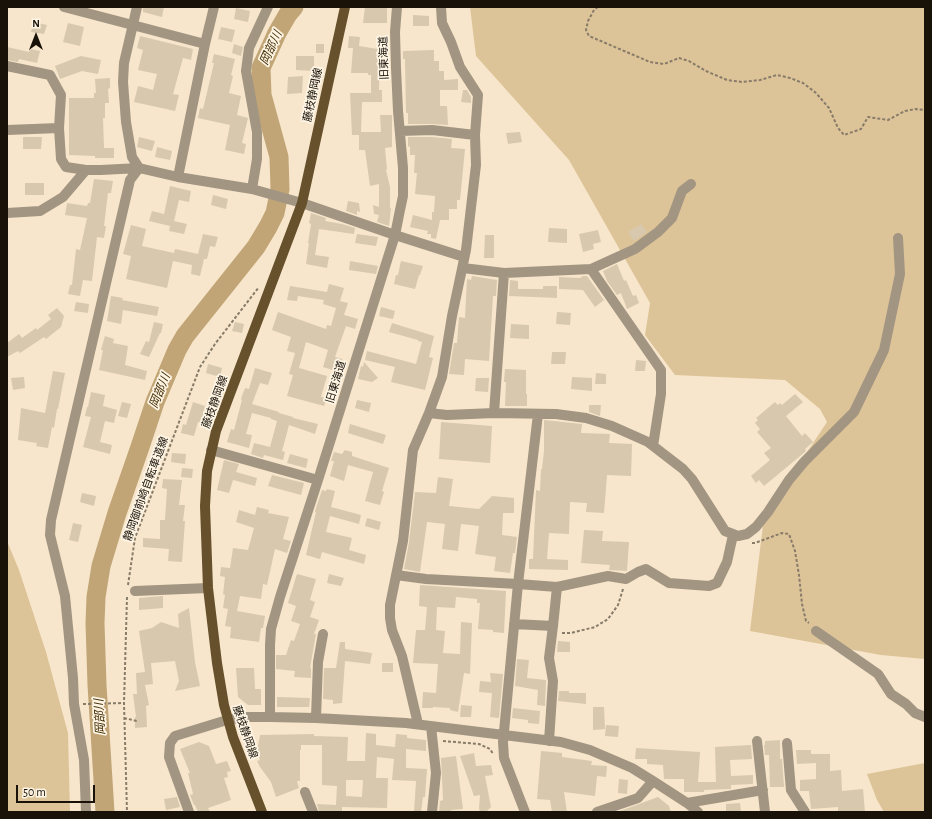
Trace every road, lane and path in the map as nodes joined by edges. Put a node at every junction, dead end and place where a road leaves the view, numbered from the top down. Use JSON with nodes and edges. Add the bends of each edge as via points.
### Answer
{"nodes":[{"id":1,"x":65,"y":7,"type":"edge"},
{"id":2,"x":137,"y":7,"type":"edge"},
{"id":3,"x":214,"y":7,"type":"edge"},
{"id":4,"x":268,"y":7,"type":"edge"},
{"id":5,"x":345,"y":7,"type":"edge"},
{"id":6,"x":397,"y":7,"type":"edge"},
{"id":7,"x":440,"y":7,"type":"edge"},
{"id":8,"x":598,"y":7,"type":"edge"},
{"id":9,"x":133,"y":26,"type":"junction"},
{"id":10,"x":205,"y":44,"type":"junction"},
{"id":11,"x":7,"y":66,"type":"edge"},
{"id":12,"x":925,"y":110,"type":"edge"},
{"id":13,"x":60,"y":128,"type":"junction"},
{"id":14,"x":7,"y":130,"type":"edge"},
{"id":15,"x":400,"y":131,"type":"junction"},
{"id":16,"x":475,"y":134,"type":"junction"},
{"id":17,"x":139,"y":168,"type":"junction"},
{"id":18,"x":86,"y":170,"type":"junction"},
{"id":19,"x":178,"y":176,"type":"junction"},
{"id":20,"x":691,"y":184,"type":"dead end"},
{"id":21,"x":252,"y":189,"type":"junction"},
{"id":22,"x":302,"y":203,"type":"junction"},
{"id":23,"x":7,"y":213,"type":"edge"},
{"id":24,"x":395,"y":235,"type":"junction"},
{"id":25,"x":898,"y":238,"type":"dead end"},
{"id":26,"x":464,"y":257,"type":"junction"},
{"id":27,"x":463,"y":268,"type":"junction"},
{"id":28,"x":591,"y":269,"type":"junction"},
{"id":29,"x":504,"y":272,"type":"junction"},
{"id":30,"x":271,"y":284,"type":"junction"},
{"id":31,"x":429,"y":413,"type":"junction"},
{"id":32,"x":494,"y":413,"type":"junction"},
{"id":33,"x":538,"y":414,"type":"junction"},
{"id":34,"x":653,"y":446,"type":"junction"},
{"id":35,"x":211,"y":450,"type":"junction"},
{"id":36,"x":318,"y":480,"type":"junction"},
{"id":37,"x":736,"y":536,"type":"junction"},
{"id":38,"x":396,"y":575,"type":"junction"},
{"id":39,"x":626,"y":579,"type":"junction"},
{"id":40,"x":518,"y":584,"type":"junction"},
{"id":41,"x":556,"y":587,"type":"junction"},
{"id":42,"x":208,"y":588,"type":"junction"},
{"id":43,"x":130,"y":591,"type":"junction"},
{"id":44,"x":514,"y":624,"type":"junction"},
{"id":45,"x":553,"y":629,"type":"junction"},
{"id":46,"x":816,"y":631,"type":"joint"},
{"id":47,"x":323,"y":634,"type":"dead end"},
{"id":48,"x":124,"y":703,"type":"junction"},
{"id":49,"x":74,"y":704,"type":"junction"},
{"id":50,"x":270,"y":717,"type":"junction"},
{"id":51,"x":925,"y":717,"type":"edge"},
{"id":52,"x":124,"y":718,"type":"junction"},
{"id":53,"x":316,"y":718,"type":"junction"},
{"id":54,"x":227,"y":720,"type":"junction"},
{"id":55,"x":137,"y":721,"type":"dead end"},
{"id":56,"x":418,"y":724,"type":"junction"},
{"id":57,"x":431,"y":726,"type":"junction"},
{"id":58,"x":504,"y":735,"type":"junction"},
{"id":59,"x":442,"y":741,"type":"dead end"},
{"id":60,"x":549,"y":741,"type":"junction"},
{"id":61,"x":757,"y":741,"type":"dead end"},
{"id":62,"x":787,"y":743,"type":"dead end"},
{"id":63,"x":496,"y":758,"type":"dead end"},
{"id":64,"x":653,"y":781,"type":"junction"},
{"id":65,"x":762,"y":790,"type":"junction"},
{"id":66,"x":305,"y":792,"type":"dead end"},
{"id":67,"x":687,"y":802,"type":"junction"},
{"id":68,"x":86,"y":812,"type":"edge"},
{"id":69,"x":127,"y":812,"type":"edge"},
{"id":70,"x":190,"y":812,"type":"edge"},
{"id":71,"x":262,"y":812,"type":"edge"},
{"id":72,"x":313,"y":812,"type":"edge"},
{"id":73,"x":432,"y":812,"type":"edge"},
{"id":74,"x":525,"y":812,"type":"edge"},
{"id":75,"x":597,"y":812,"type":"edge"},
{"id":76,"x":698,"y":812,"type":"edge"},
{"id":77,"x":764,"y":812,"type":"edge"},
{"id":78,"x":805,"y":812,"type":"edge"}],
"edges":[{"from":1,"to":9,"type":"street"},
{"from":2,"to":9,"type":"street"},
{"from":3,"to":10,"type":"street"},
{"from":4,"to":21,"type":"street","via":[[249,48],[246,71],[257,132],[257,159]]},
{"from":5,"to":22,"type":"main road","name":"藤枝静岡線"},
{"from":6,"to":15,"type":"street","name":"旧東海道","via":[[395,32]]},
{"from":7,"to":16,"type":"street","via":[[442,23],[460,67],[478,95]]},
{"from":8,"to":12,"type":"path","via":[[588,21],[586,30],[589,36],[650,62],[664,64],[679,58],[689,61],[727,80],[742,82],[777,75],[803,83],[829,108],[844,135],[861,129],[868,117],[888,120],[905,111]]},
{"from":9,"to":10,"type":"street"},
{"from":9,"to":17,"type":"street","via":[[124,63],[123,88],[132,157]]},
{"from":10,"to":19,"type":"street"},
{"from":11,"to":13,"type":"street","via":[[50,75],[62,95]]},
{"from":13,"to":14,"type":"street"},
{"from":13,"to":18,"type":"street","via":[[61,159],[66,167]]},
{"from":15,"to":16,"type":"street","via":[[432,130]]},
{"from":15,"to":24,"type":"street","name":"旧東海道","via":[[403,196]]},
{"from":16,"to":26,"type":"street","via":[[476,165]]},
{"from":17,"to":18,"type":"street"},
{"from":17,"to":19,"type":"street"},
{"from":17,"to":49,"type":"street","via":[[130,180],[51,520],[50,535],[65,596]]},
{"from":18,"to":23,"type":"street","via":[[63,197],[40,211]]},
{"from":19,"to":21,"type":"street"},
{"from":20,"to":28,"type":"street","via":[[682,191],[672,218],[658,232],[635,249]]},
{"from":21,"to":22,"type":"street"},
{"from":22,"to":24,"type":"street"},
{"from":22,"to":30,"type":"main road","name":"藤枝静岡線"},
{"from":24,"to":26,"type":"street"},
{"from":24,"to":36,"type":"street","name":"旧東海道"},
{"from":25,"to":37,"type":"street","via":[[900,274],[884,350],[854,412],[804,462],[756,527],[747,534]]},
{"from":26,"to":27,"type":"street"},
{"from":27,"to":29,"type":"street"},
{"from":27,"to":31,"type":"street","via":[[442,377]]},
{"from":28,"to":29,"type":"street"},
{"from":28,"to":34,"type":"street","via":[[661,370],[661,394]]},
{"from":29,"to":32,"type":"street"},
{"from":30,"to":35,"type":"main road","name":"藤枝静岡線"},
{"from":30,"to":43,"type":"path","name":"静岡御前崎自転車道線","via":[[266,278],[214,344],[200,367],[135,538]]},
{"from":31,"to":32,"type":"street"},
{"from":31,"to":38,"type":"street","via":[[413,450],[403,541]]},
{"from":32,"to":33,"type":"street"},
{"from":33,"to":34,"type":"street","via":[[586,418],[612,426]]},
{"from":33,"to":40,"type":"street"},
{"from":34,"to":37,"type":"street","via":[[683,469],[725,531]]},
{"from":35,"to":36,"type":"street"},
{"from":35,"to":42,"type":"main road","name":"藤枝静岡線","via":[[205,506]]},
{"from":36,"to":50,"type":"street","name":"旧東海道","via":[[271,630]]},
{"from":37,"to":39,"type":"street","via":[[717,583],[709,586],[669,583],[646,569]]},
{"from":37,"to":46,"type":"path","via":[[755,543],[782,533],[788,534],[799,575],[806,621]]},
{"from":38,"to":40,"type":"street"},
{"from":38,"to":56,"type":"street","via":[[390,618]]},
{"from":39,"to":41,"type":"street","via":[[608,576]]},
{"from":39,"to":45,"type":"path","via":[[618,605],[608,619],[595,627],[577,632]]},
{"from":40,"to":41,"type":"street"},
{"from":40,"to":44,"type":"street"},
{"from":41,"to":45,"type":"street"},
{"from":42,"to":43,"type":"street"},
{"from":42,"to":54,"type":"main road","name":"藤枝静岡線"},
{"from":43,"to":48,"type":"path","name":"静岡御前崎自転車道線"},
{"from":44,"to":45,"type":"street"},
{"from":44,"to":58,"type":"street"},
{"from":45,"to":60,"type":"street"},
{"from":46,"to":51,"type":"street","via":[[878,674],[891,694],[915,713]]},
{"from":47,"to":53,"type":"street","via":[[318,662]]},
{"from":48,"to":49,"type":"path"},
{"from":48,"to":52,"type":"path","name":"静岡御前崎自転車道線"},
{"from":49,"to":68,"type":"street","via":[[84,760]]},
{"from":50,"to":53,"type":"street"},
{"from":50,"to":54,"type":"street"},
{"from":52,"to":55,"type":"path"},
{"from":52,"to":69,"type":"path","name":"静岡御前崎自転車道線"},
{"from":53,"to":56,"type":"street"},
{"from":54,"to":70,"type":"street","via":[[175,736],[170,743],[169,757]]},
{"from":54,"to":71,"type":"main road","name":"藤枝静岡線"},
{"from":56,"to":57,"type":"street"},
{"from":57,"to":58,"type":"street"},
{"from":57,"to":73,"type":"street","via":[[436,773]]},
{"from":58,"to":60,"type":"street"},
{"from":58,"to":74,"type":"street","via":[[504,758]]},
{"from":59,"to":63,"type":"path","via":[[479,744],[490,749]]},
{"from":60,"to":64,"type":"street","via":[[590,750],[632,768]]},
{"from":61,"to":65,"type":"street"},
{"from":62,"to":78,"type":"street","via":[[791,790]]},
{"from":64,"to":67,"type":"street"},
{"from":64,"to":75,"type":"street","via":[[638,798]]},
{"from":65,"to":67,"type":"street"},
{"from":65,"to":77,"type":"street"},
{"from":66,"to":72,"type":"street"},
{"from":67,"to":76,"type":"street"}]}
